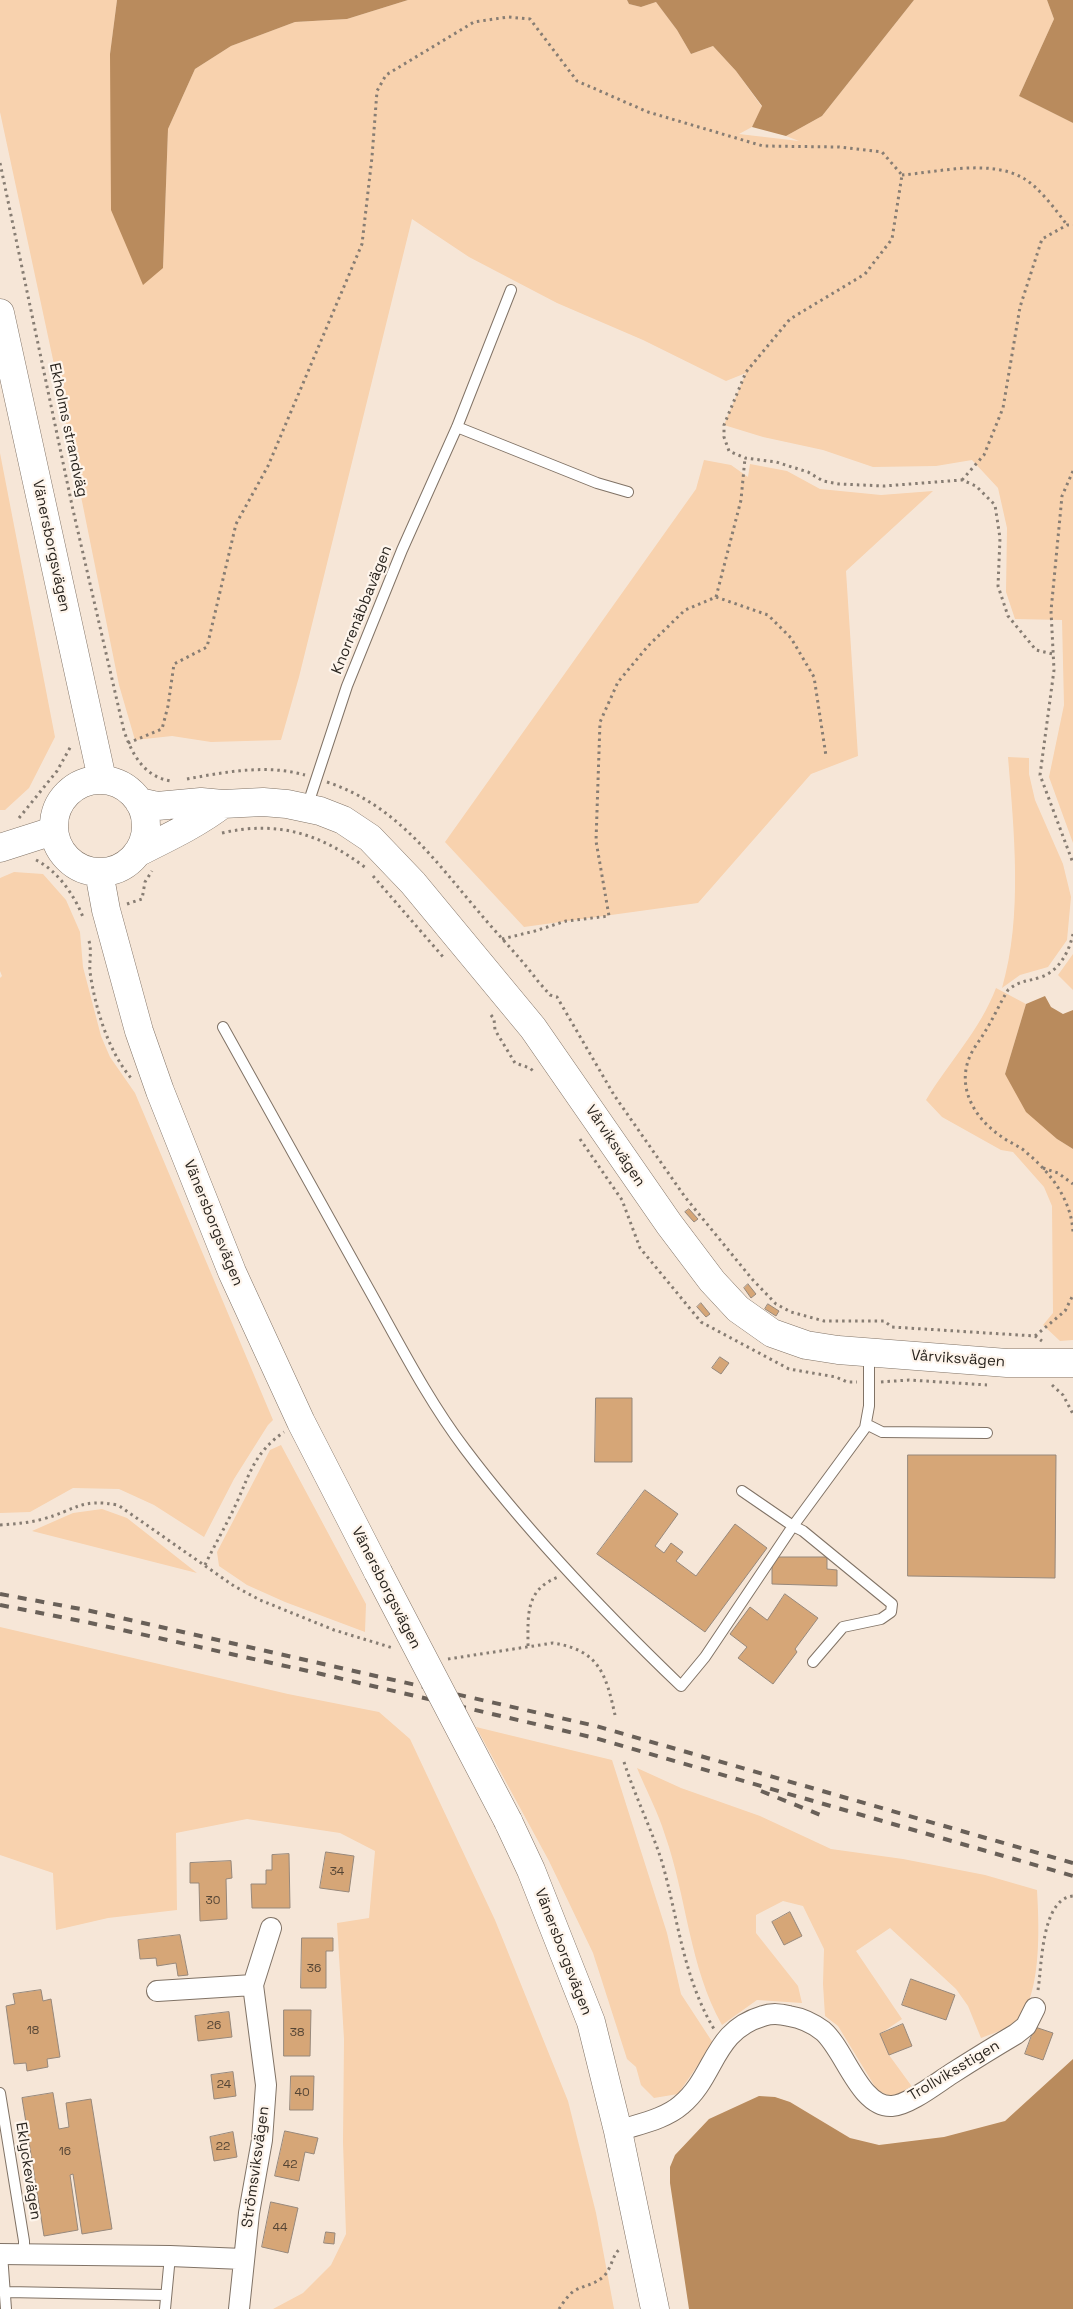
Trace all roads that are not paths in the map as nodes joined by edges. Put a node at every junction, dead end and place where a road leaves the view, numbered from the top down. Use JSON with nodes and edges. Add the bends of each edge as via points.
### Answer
{"nodes":[{"id":1,"x":511,"y":290,"type":"dead end"},
{"id":2,"x":0,"y":313,"type":"edge"},
{"id":3,"x":457,"y":426,"type":"junction"},
{"id":4,"x":628,"y":492,"type":"dead end"},
{"id":5,"x":102,"y":779,"type":"junction"},
{"id":6,"x":140,"y":802,"type":"junction"},
{"id":7,"x":223,"y":804,"type":"junction"},
{"id":8,"x":306,"y":808,"type":"junction"},
{"id":9,"x":53,"y":831,"type":"junction"},
{"id":10,"x":0,"y":848,"type":"edge"},
{"id":11,"x":147,"y":860,"type":"junction"},
{"id":12,"x":99,"y":872,"type":"junction"},
{"id":13,"x":223,"y":1027,"type":"dead end"},
{"id":14,"x":869,"y":1353,"type":"junction"},
{"id":15,"x":1073,"y":1363,"type":"edge"},
{"id":16,"x":866,"y":1424,"type":"junction"},
{"id":17,"x":987,"y":1432,"type":"dead end"},
{"id":18,"x":742,"y":1490,"type":"dead end"},
{"id":19,"x":793,"y":1526,"type":"junction"},
{"id":20,"x":813,"y":1662,"type":"dead end"},
{"id":21,"x":271,"y":1928,"type":"dead end"},
{"id":22,"x":253,"y":1985,"type":"junction"},
{"id":23,"x":157,"y":1991,"type":"dead end"},
{"id":24,"x":1035,"y":2008,"type":"road end"},
{"id":25,"x":0,"y":2093,"type":"edge"},
{"id":26,"x":618,"y":2131,"type":"junction"},
{"id":27,"x":24,"y":2253,"type":"junction"},
{"id":28,"x":1,"y":2254,"type":"edge"},
{"id":29,"x":170,"y":2256,"type":"junction"},
{"id":30,"x":243,"y":2259,"type":"junction"},
{"id":31,"x":7,"y":2292,"type":"junction"},
{"id":32,"x":165,"y":2295,"type":"junction"},
{"id":33,"x":6,"y":2309,"type":"edge"},
{"id":34,"x":165,"y":2309,"type":"edge"},
{"id":35,"x":240,"y":2309,"type":"edge"},
{"id":36,"x":655,"y":2309,"type":"edge"}],
"edges":[{"from":1,"to":3,"type":"lane","name":"Knorrenäbbavägen"},
{"from":2,"to":5,"type":"main road","name":"Vänersborgsvägen"},
{"from":3,"to":4,"type":"lane","via":[[597,483]]},
{"from":3,"to":8,"type":"lane","name":"Knorrenäbbavägen","via":[[347,686]]},
{"from":5,"to":6,"type":"main road","via":[[124,786]]},
{"from":5,"to":9,"type":"main road","via":[[84,782],[63,797],[55,813]]},
{"from":6,"to":7,"type":"main road","name":"Vårviksvägen","via":[[157,806],[201,802]]},
{"from":6,"to":11,"type":"main road","via":[[145,816],[142,845]]},
{"from":7,"to":8,"type":"main road","name":"Vårviksvägen","via":[[263,802]]},
{"from":7,"to":11,"type":"main road","via":[[205,818],[185,827]]},
{"from":8,"to":14,"type":"main road","name":"Vårviksvägen","via":[[344,820],[370,838],[413,883],[533,1028],[668,1224],[738,1309],[772,1333],[791,1340]]},
{"from":9,"to":10,"type":"main road"},
{"from":9,"to":12,"type":"main road","via":[[58,847],[68,860],[82,869]]},
{"from":11,"to":12,"type":"main road"},
{"from":12,"to":26,"type":"main road","name":"Vänersborgsvägen","bridge":true,"via":[[95,913],[160,1091],[232,1272],[301,1422],[531,1870],[591,2022]]},
{"from":13,"to":19,"type":"lane","via":[[425,1387],[464,1448],[568,1570],[681,1686],[705,1657]]},
{"from":14,"to":15,"type":"main road","name":"Vårviksvägen","via":[[1007,1363]]},
{"from":14,"to":16,"type":"lane"},
{"from":16,"to":17,"type":"lane","via":[[882,1432]]},
{"from":16,"to":19,"type":"lane"},
{"from":18,"to":19,"type":"lane"},
{"from":19,"to":20,"type":"lane","via":[[892,1604],[891,1612],[881,1619],[843,1627]]},
{"from":21,"to":22,"type":"street","name":"Strömsviksvägen"},
{"from":22,"to":23,"type":"street"},
{"from":22,"to":30,"type":"street","name":"Strömsviksvägen","via":[[266,2085],[262,2140]]},
{"from":24,"to":26,"type":"street","name":"Trollviksstigen","via":[[1026,2026],[1016,2034],[918,2095],[894,2106],[881,2106],[869,2097],[824,2032],[799,2018],[783,2014],[764,2015],[738,2027],[724,2040],[702,2081],[681,2106]]},
{"from":25,"to":27,"type":"lane","name":"Eklyckevägen"},
{"from":26,"to":36,"type":"main road","name":"Vänersborgsvägen"},
{"from":27,"to":28,"type":"street"},
{"from":27,"to":29,"type":"street"},
{"from":28,"to":31,"type":"lane"},
{"from":29,"to":30,"type":"street"},
{"from":29,"to":32,"type":"lane"},
{"from":30,"to":35,"type":"street","name":"Strömsviksvägen"},
{"from":31,"to":32,"type":"lane"},
{"from":31,"to":33,"type":"lane"},
{"from":32,"to":34,"type":"lane"}]}
